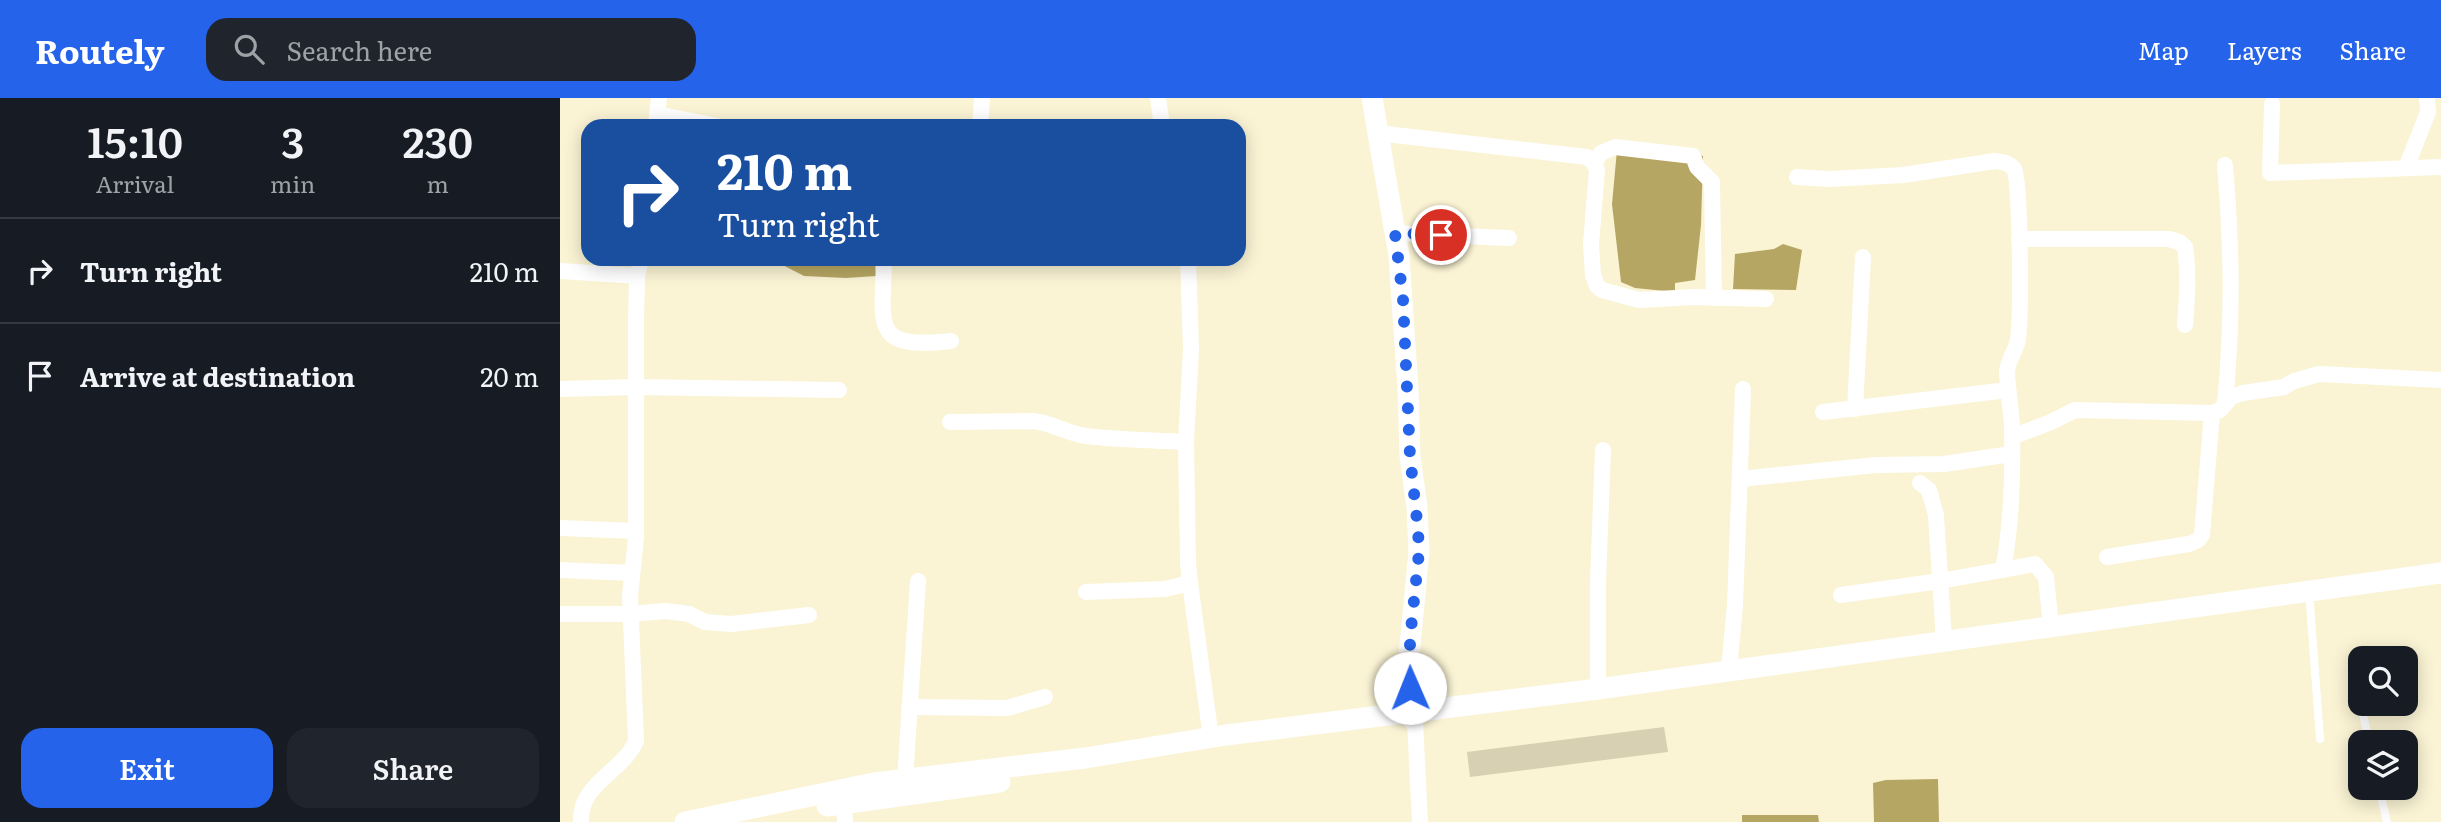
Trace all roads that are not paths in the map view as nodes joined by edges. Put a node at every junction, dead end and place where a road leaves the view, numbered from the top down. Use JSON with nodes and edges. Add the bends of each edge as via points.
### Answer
{"nodes":[{"id":1,"x":982,"y":98,"type":"edge"},
{"id":2,"x":1158,"y":98,"type":"edge"},
{"id":3,"x":1373,"y":98,"type":"edge"},
{"id":4,"x":2427,"y":98,"type":"edge"},
{"id":5,"x":2272,"y":104,"type":"dead end"},
{"id":6,"x":657,"y":113,"type":"edge"},
{"id":7,"x":685,"y":119,"type":"edge"},
{"id":8,"x":980,"y":119,"type":"edge"},
{"id":9,"x":1161,"y":119,"type":"edge"},
{"id":10,"x":1377,"y":133,"type":"junction"},
{"id":11,"x":1594,"y":163,"type":"junction"},
{"id":12,"x":2225,"y":164,"type":"dead end"},
{"id":13,"x":2441,"y":167,"type":"edge"},
{"id":14,"x":2406,"y":168,"type":"junction"},
{"id":15,"x":1797,"y":177,"type":"dead end"},
{"id":16,"x":1395,"y":233,"type":"junction"},
{"id":17,"x":1509,"y":238,"type":"dead end"},
{"id":18,"x":2019,"y":239,"type":"junction"},
{"id":19,"x":1863,"y":257,"type":"dead end"},
{"id":20,"x":639,"y":266,"type":"edge"},
{"id":21,"x":884,"y":266,"type":"edge"},
{"id":22,"x":1188,"y":266,"type":"edge"},
{"id":23,"x":560,"y":271,"type":"edge"},
{"id":24,"x":637,"y":276,"type":"junction"},
{"id":25,"x":1714,"y":298,"type":"junction"},
{"id":26,"x":1766,"y":299,"type":"dead end"},
{"id":27,"x":2185,"y":325,"type":"dead end"},
{"id":28,"x":951,"y":341,"type":"dead end"},
{"id":29,"x":2441,"y":380,"type":"edge"},
{"id":30,"x":635,"y":387,"type":"junction"},
{"id":31,"x":560,"y":389,"type":"edge"},
{"id":32,"x":1743,"y":389,"type":"dead end"},
{"id":33,"x":839,"y":390,"type":"dead end"},
{"id":34,"x":2008,"y":390,"type":"junction"},
{"id":35,"x":1855,"y":409,"type":"junction"},
{"id":36,"x":2218,"y":409,"type":"junction"},
{"id":37,"x":1823,"y":412,"type":"dead end"},
{"id":38,"x":950,"y":422,"type":"dead end"},
{"id":39,"x":2012,"y":437,"type":"junction"},
{"id":40,"x":1186,"y":442,"type":"junction"},
{"id":41,"x":1603,"y":450,"type":"dead end"},
{"id":42,"x":2011,"y":454,"type":"junction"},
{"id":43,"x":1740,"y":479,"type":"junction"},
{"id":44,"x":1920,"y":483,"type":"dead end"},
{"id":45,"x":560,"y":528,"type":"edge"},
{"id":46,"x":636,"y":531,"type":"junction"},
{"id":47,"x":2108,"y":557,"type":"dead end"},
{"id":48,"x":2003,"y":569,"type":"junction"},
{"id":49,"x":560,"y":570,"type":"edge"},
{"id":50,"x":632,"y":573,"type":"junction"},
{"id":51,"x":2441,"y":573,"type":"edge"},
{"id":52,"x":918,"y":581,"type":"dead end"},
{"id":53,"x":1940,"y":582,"type":"junction"},
{"id":54,"x":1190,"y":583,"type":"junction"},
{"id":55,"x":2441,"y":586,"type":"edge"},
{"id":56,"x":1086,"y":592,"type":"dead end"},
{"id":57,"x":1841,"y":595,"type":"dead end"},
{"id":58,"x":2309,"y":604,"type":"junction"},
{"id":59,"x":560,"y":614,"type":"edge"},
{"id":60,"x":630,"y":614,"type":"junction"},
{"id":61,"x":809,"y":615,"type":"dead end"},
{"id":62,"x":2037,"y":633,"type":"junction"},
{"id":63,"x":1944,"y":641,"type":"junction"},
{"id":64,"x":1729,"y":670,"type":"junction"},
{"id":65,"x":1598,"y":689,"type":"junction"},
{"id":66,"x":1045,"y":697,"type":"dead end"},
{"id":67,"x":909,"y":707,"type":"junction"},
{"id":68,"x":1413,"y":718,"type":"junction"},
{"id":69,"x":1211,"y":738,"type":"junction"},
{"id":70,"x":2320,"y":739,"type":"dead end"},
{"id":71,"x":905,"y":779,"type":"junction"},
{"id":72,"x":2382,"y":800,"type":"edge"},
{"id":73,"x":845,"y":813,"type":"edge"},
{"id":74,"x":581,"y":822,"type":"edge"},
{"id":75,"x":685,"y":822,"type":"edge"},
{"id":76,"x":751,"y":822,"type":"edge"},
{"id":77,"x":1420,"y":822,"type":"edge"},
{"id":78,"x":2387,"y":822,"type":"edge"}],
"edges":[{"from":1,"to":8,"type":"street"},
{"from":2,"to":9,"type":"street"},
{"from":3,"to":10,"type":"street"},
{"from":4,"to":14,"type":"street","via":[[2428,112]]},
{"from":5,"to":14,"type":"street","via":[[2270,173]]},
{"from":6,"to":7,"type":"street"},
{"from":10,"to":11,"type":"street","via":[[1578,155]]},
{"from":10,"to":16,"type":"street"},
{"from":11,"to":25,"type":"street","via":[[1597,183],[1591,244],[1597,286],[1639,300]]},
{"from":11,"to":25,"type":"street","via":[[1601,153],[1615,147],[1693,156],[1712,182]]},
{"from":12,"to":36,"type":"street","via":[[2231,232],[2231,338]]},
{"from":13,"to":14,"type":"street"},
{"from":15,"to":18,"type":"street","via":[[1903,175],[2006,163],[2014,169],[2017,181]]},
{"from":16,"to":17,"type":"street"},
{"from":16,"to":68,"type":"street","via":[[1418,519],[1408,666]]},
{"from":18,"to":27,"type":"street","via":[[2179,242],[2187,255]]},
{"from":18,"to":34,"type":"street","via":[[2019,336],[2009,360]]},
{"from":19,"to":35,"type":"street"},
{"from":20,"to":24,"type":"street"},
{"from":21,"to":28,"type":"street","via":[[887,332],[920,344]]},
{"from":22,"to":40,"type":"street","via":[[1191,349]]},
{"from":23,"to":24,"type":"street"},
{"from":24,"to":30,"type":"street"},
{"from":25,"to":26,"type":"street"},
{"from":29,"to":36,"type":"street","via":[[2319,374],[2284,387],[2231,397]]},
{"from":30,"to":31,"type":"street"},
{"from":30,"to":33,"type":"street"},
{"from":30,"to":46,"type":"street"},
{"from":32,"to":43,"type":"street"},
{"from":34,"to":35,"type":"street"},
{"from":34,"to":39,"type":"street"},
{"from":35,"to":37,"type":"street"},
{"from":36,"to":39,"type":"street","via":[[2075,410]]},
{"from":36,"to":47,"type":"street","via":[[2203,535],[2189,544]]},
{"from":38,"to":40,"type":"street","via":[[1046,422],[1087,436]]},
{"from":39,"to":42,"type":"street"},
{"from":40,"to":54,"type":"street"},
{"from":41,"to":65,"type":"street"},
{"from":42,"to":43,"type":"street","via":[[1944,464],[1875,465]]},
{"from":42,"to":48,"type":"street","via":[[2010,530]]},
{"from":43,"to":64,"type":"street"},
{"from":44,"to":53,"type":"street","via":[[1929,489],[1936,515]]},
{"from":45,"to":46,"type":"street"},
{"from":46,"to":50,"type":"street"},
{"from":48,"to":53,"type":"street"},
{"from":48,"to":62,"type":"street","via":[[2035,564],[2046,577]]},
{"from":49,"to":50,"type":"street"},
{"from":50,"to":60,"type":"street"},
{"from":51,"to":62,"type":"street"},
{"from":52,"to":67,"type":"street"},
{"from":53,"to":57,"type":"street"},
{"from":53,"to":63,"type":"street"},
{"from":54,"to":56,"type":"street","via":[[1166,589]]},
{"from":54,"to":69,"type":"street"},
{"from":55,"to":58,"type":"street"},
{"from":58,"to":62,"type":"street"},
{"from":58,"to":70,"type":"lane"},
{"from":59,"to":60,"type":"street"},
{"from":60,"to":61,"type":"street","via":[[666,611],[731,624]]},
{"from":60,"to":74,"type":"street","via":[[636,741],[632,752],[592,789]]},
{"from":62,"to":63,"type":"street"},
{"from":62,"to":68,"type":"street","via":[[1582,704]]},
{"from":63,"to":64,"type":"street"},
{"from":64,"to":65,"type":"street"},
{"from":65,"to":68,"type":"street"},
{"from":66,"to":67,"type":"street","via":[[1007,708]]},
{"from":67,"to":71,"type":"street"},
{"from":68,"to":69,"type":"street"},
{"from":68,"to":73,"type":"street"},
{"from":68,"to":77,"type":"street"},
{"from":69,"to":71,"type":"street"},
{"from":71,"to":75,"type":"street"},
{"from":72,"to":78,"type":"lane"},
{"from":73,"to":76,"type":"street"}]}
